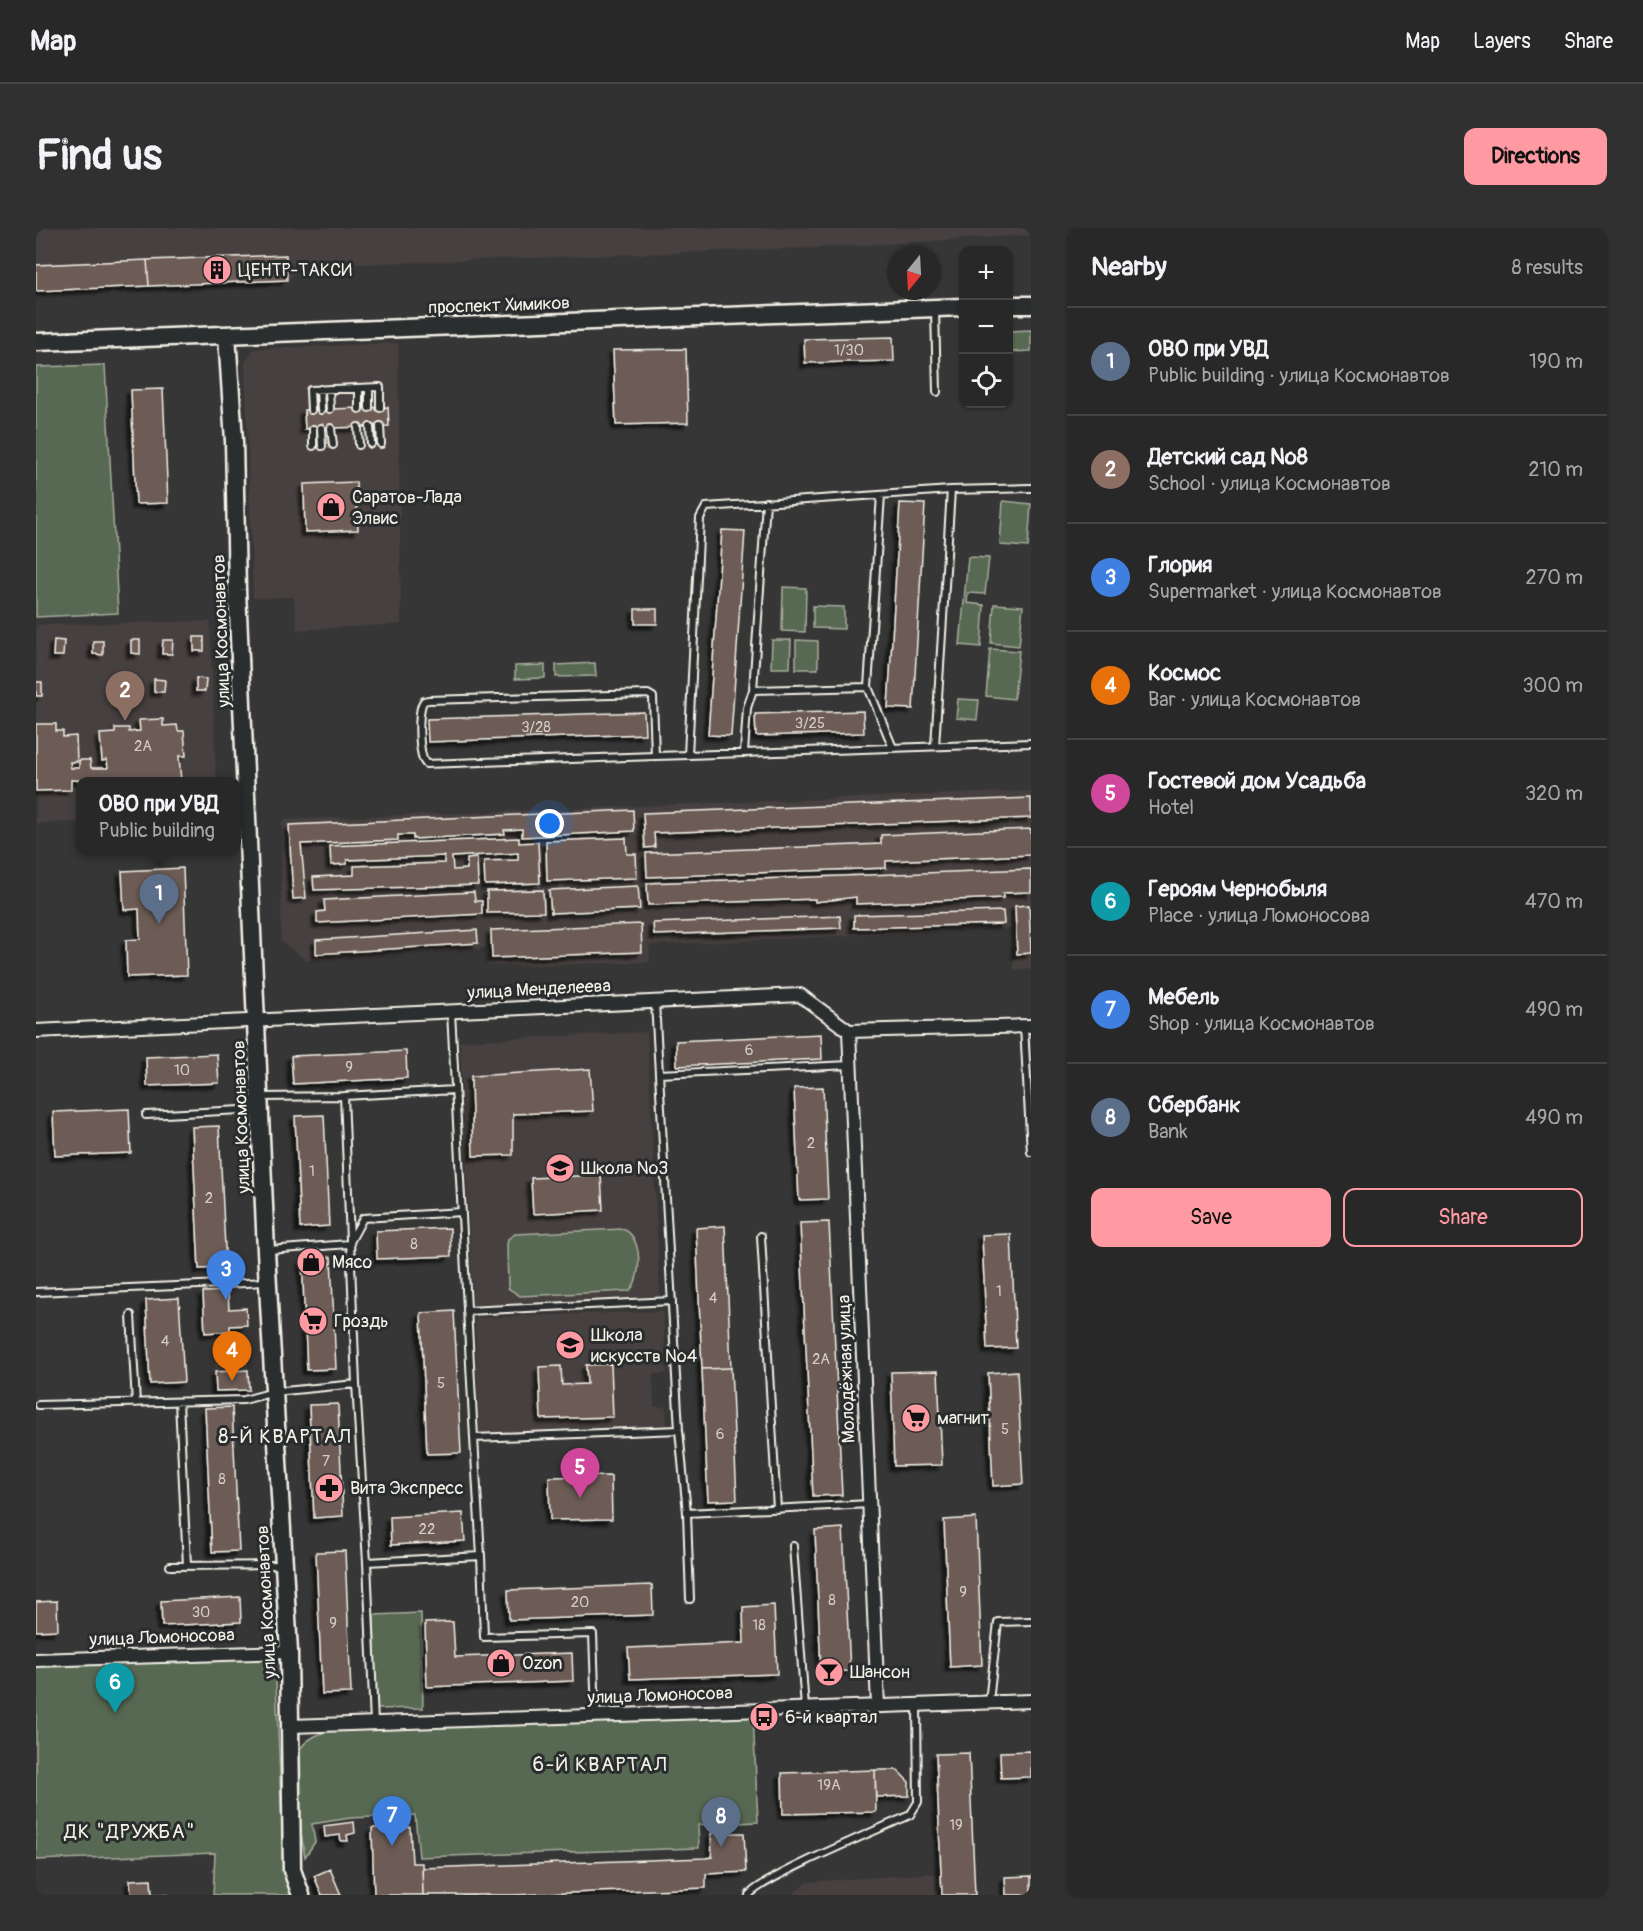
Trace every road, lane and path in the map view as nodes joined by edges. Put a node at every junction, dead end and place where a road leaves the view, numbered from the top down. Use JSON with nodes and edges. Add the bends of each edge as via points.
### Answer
{"nodes":[{"id":1,"x":1031,"y":304,"type":"edge"},
{"id":2,"x":1013,"y":305,"type":"edge"},
{"id":3,"x":959,"y":307,"type":"edge"},
{"id":4,"x":935,"y":308,"type":"junction"},
{"id":5,"x":227,"y":335,"type":"junction"},
{"id":6,"x":36,"y":342,"type":"edge"},
{"id":7,"x":360,"y":388,"type":"junction"},
{"id":8,"x":369,"y":388,"type":"junction"},
{"id":9,"x":320,"y":389,"type":"junction"},
{"id":10,"x":329,"y":389,"type":"junction"},
{"id":11,"x":937,"y":392,"type":"dead end"},
{"id":12,"x":359,"y":408,"type":"dead end"},
{"id":13,"x":369,"y":408,"type":"dead end"},
{"id":14,"x":380,"y":408,"type":"dead end"},
{"id":15,"x":330,"y":409,"type":"dead end"},
{"id":16,"x":311,"y":410,"type":"dead end"},
{"id":17,"x":321,"y":410,"type":"dead end"},
{"id":18,"x":380,"y":426,"type":"dead end"},
{"id":19,"x":358,"y":427,"type":"dead end"},
{"id":20,"x":369,"y":427,"type":"dead end"},
{"id":21,"x":321,"y":428,"type":"dead end"},
{"id":22,"x":332,"y":428,"type":"dead end"},
{"id":23,"x":313,"y":429,"type":"dead end"},
{"id":24,"x":371,"y":444,"type":"dead end"},
{"id":25,"x":381,"y":444,"type":"dead end"},
{"id":26,"x":359,"y":445,"type":"dead end"},
{"id":27,"x":313,"y":446,"type":"dead end"},
{"id":28,"x":322,"y":446,"type":"dead end"},
{"id":29,"x":333,"y":446,"type":"dead end"},
{"id":30,"x":1031,"y":488,"type":"edge"},
{"id":31,"x":951,"y":490,"type":"junction"},
{"id":32,"x":881,"y":495,"type":"junction"},
{"id":33,"x":766,"y":502,"type":"junction"},
{"id":34,"x":868,"y":687,"type":"junction"},
{"id":35,"x":753,"y":690,"type":"junction"},
{"id":36,"x":1031,"y":743,"type":"edge"},
{"id":37,"x":934,"y":747,"type":"junction"},
{"id":38,"x":893,"y":748,"type":"junction"},
{"id":39,"x":744,"y":753,"type":"junction"},
{"id":40,"x":688,"y":755,"type":"junction"},
{"id":41,"x":655,"y":756,"type":"junction"},
{"id":42,"x":655,"y":1002,"type":"junction"},
{"id":43,"x":451,"y":1011,"type":"junction"},
{"id":44,"x":256,"y":1020,"type":"junction"},
{"id":45,"x":1027,"y":1026,"type":"edge"},
{"id":46,"x":36,"y":1031,"type":"edge"},
{"id":47,"x":849,"y":1032,"type":"junction"},
{"id":48,"x":850,"y":1065,"type":"junction"},
{"id":49,"x":659,"y":1074,"type":"junction"},
{"id":50,"x":455,"y":1090,"type":"junction"},
{"id":51,"x":344,"y":1096,"type":"junction"},
{"id":52,"x":260,"y":1103,"type":"junction"},
{"id":53,"x":146,"y":1115,"type":"dead end"},
{"id":54,"x":1031,"y":1152,"type":"edge"},
{"id":55,"x":462,"y":1212,"type":"junction"},
{"id":56,"x":761,"y":1236,"type":"dead end"},
{"id":57,"x":349,"y":1244,"type":"junction"},
{"id":58,"x":266,"y":1251,"type":"junction"},
{"id":59,"x":268,"y":1282,"type":"junction"},
{"id":60,"x":36,"y":1292,"type":"edge"},
{"id":61,"x":672,"y":1301,"type":"junction"},
{"id":62,"x":467,"y":1311,"type":"junction"},
{"id":63,"x":131,"y":1315,"type":"dead end"},
{"id":64,"x":356,"y":1384,"type":"junction"},
{"id":65,"x":274,"y":1392,"type":"junction"},
{"id":66,"x":179,"y":1402,"type":"junction"},
{"id":67,"x":136,"y":1403,"type":"junction"},
{"id":68,"x":38,"y":1405,"type":"dead end"},
{"id":69,"x":680,"y":1430,"type":"junction"},
{"id":70,"x":474,"y":1438,"type":"junction"},
{"id":71,"x":870,"y":1504,"type":"junction"},
{"id":72,"x":777,"y":1509,"type":"junction"},
{"id":73,"x":687,"y":1513,"type":"junction"},
{"id":74,"x":793,"y":1546,"type":"dead end"},
{"id":75,"x":481,"y":1556,"type":"junction"},
{"id":76,"x":367,"y":1562,"type":"junction"},
{"id":77,"x":285,"y":1564,"type":"junction"},
{"id":78,"x":187,"y":1565,"type":"junction"},
{"id":79,"x":170,"y":1566,"type":"dead end"},
{"id":80,"x":690,"y":1599,"type":"dead end"},
{"id":81,"x":1031,"y":1621,"type":"edge"},
{"id":82,"x":289,"y":1652,"type":"junction"},
{"id":83,"x":36,"y":1660,"type":"edge"},
{"id":84,"x":1031,"y":1701,"type":"edge"},
{"id":85,"x":989,"y":1703,"type":"junction"},
{"id":86,"x":917,"y":1704,"type":"junction"},
{"id":87,"x":878,"y":1706,"type":"junction"},
{"id":88,"x":805,"y":1708,"type":"junction"},
{"id":89,"x":596,"y":1716,"type":"junction"},
{"id":90,"x":374,"y":1724,"type":"junction"},
{"id":91,"x":291,"y":1726,"type":"junction"},
{"id":92,"x":301,"y":1895,"type":"edge"},
{"id":93,"x":749,"y":1895,"type":"edge"}],
"edges":[{"from":1,"to":2,"type":"street"},
{"from":3,"to":4,"type":"street","name":"проспект Химиков"},
{"from":4,"to":5,"type":"street","name":"проспект Химиков"},
{"from":4,"to":11,"type":"lane"},
{"from":5,"to":6,"type":"street","name":"проспект Химиков"},
{"from":5,"to":44,"type":"street","name":"улица Космонавтов"},
{"from":7,"to":8,"type":"lane"},
{"from":7,"to":10,"type":"lane"},
{"from":7,"to":12,"type":"lane"},
{"from":8,"to":13,"type":"lane"},
{"from":8,"to":14,"type":"lane","via":[[380,387]]},
{"from":9,"to":10,"type":"lane"},
{"from":9,"to":16,"type":"lane","via":[[310,390]]},
{"from":9,"to":17,"type":"lane"},
{"from":10,"to":15,"type":"lane"},
{"from":18,"to":25,"type":"lane"},
{"from":19,"to":26,"type":"lane"},
{"from":20,"to":24,"type":"lane"},
{"from":21,"to":28,"type":"lane"},
{"from":22,"to":29,"type":"lane"},
{"from":23,"to":27,"type":"lane"},
{"from":30,"to":31,"type":"lane"},
{"from":31,"to":32,"type":"lane"},
{"from":31,"to":37,"type":"lane"},
{"from":32,"to":33,"type":"lane"},
{"from":32,"to":34,"type":"lane"},
{"from":33,"to":35,"type":"lane"},
{"from":33,"to":40,"type":"lane","via":[[712,506],[701,512]]},
{"from":34,"to":35,"type":"lane"},
{"from":34,"to":38,"type":"lane"},
{"from":35,"to":39,"type":"lane","via":[[747,708]]},
{"from":36,"to":37,"type":"lane"},
{"from":37,"to":38,"type":"lane"},
{"from":38,"to":39,"type":"lane"},
{"from":39,"to":40,"type":"lane"},
{"from":40,"to":41,"type":"lane"},
{"from":41,"to":41,"type":"lane","via":[[426,764],[421,756],[419,708],[428,700],[648,694],[653,697]]},
{"from":42,"to":43,"type":"street","name":"улица Менделеева"},
{"from":42,"to":47,"type":"street","name":"улица Менделеева","via":[[800,995]]},
{"from":42,"to":49,"type":"lane"},
{"from":43,"to":44,"type":"street","name":"улица Менделеева"},
{"from":43,"to":50,"type":"lane"},
{"from":44,"to":46,"type":"street","name":"улица Менделеева"},
{"from":44,"to":52,"type":"street","name":"улица Космонавтов"},
{"from":45,"to":47,"type":"street"},
{"from":45,"to":54,"type":"lane"},
{"from":47,"to":48,"type":"street","name":"Молодёжная улица"},
{"from":48,"to":49,"type":"lane"},
{"from":48,"to":71,"type":"street","name":"Молодёжная улица"},
{"from":49,"to":61,"type":"lane"},
{"from":50,"to":51,"type":"lane"},
{"from":50,"to":55,"type":"lane"},
{"from":51,"to":52,"type":"lane"},
{"from":51,"to":57,"type":"lane"},
{"from":52,"to":53,"type":"lane"},
{"from":52,"to":58,"type":"street","name":"улица Космонавтов"},
{"from":55,"to":57,"type":"lane","via":[[363,1218]]},
{"from":55,"to":62,"type":"lane"},
{"from":56,"to":72,"type":"lane"},
{"from":57,"to":58,"type":"lane"},
{"from":57,"to":64,"type":"lane"},
{"from":58,"to":59,"type":"street","name":"улица Космонавтов"},
{"from":59,"to":60,"type":"lane"},
{"from":59,"to":65,"type":"street","name":"улица Космонавтов"},
{"from":61,"to":62,"type":"lane"},
{"from":61,"to":69,"type":"lane"},
{"from":62,"to":70,"type":"lane"},
{"from":63,"to":67,"type":"lane"},
{"from":64,"to":65,"type":"lane"},
{"from":64,"to":76,"type":"lane"},
{"from":65,"to":66,"type":"lane","via":[[244,1400]]},
{"from":65,"to":77,"type":"street","name":"улица Космонавтов"},
{"from":66,"to":67,"type":"lane"},
{"from":66,"to":78,"type":"lane"},
{"from":67,"to":68,"type":"lane"},
{"from":69,"to":70,"type":"lane"},
{"from":69,"to":73,"type":"lane"},
{"from":70,"to":75,"type":"lane"},
{"from":71,"to":72,"type":"lane"},
{"from":71,"to":87,"type":"street","name":"Молодёжная улица"},
{"from":72,"to":73,"type":"lane"},
{"from":73,"to":80,"type":"lane"},
{"from":74,"to":88,"type":"lane"},
{"from":75,"to":76,"type":"lane"},
{"from":75,"to":89,"type":"lane","via":[[484,1637],[593,1634]]},
{"from":76,"to":90,"type":"lane"},
{"from":77,"to":78,"type":"lane"},
{"from":77,"to":82,"type":"street","name":"улица Космонавтов"},
{"from":78,"to":79,"type":"lane"},
{"from":81,"to":85,"type":"lane","via":[[998,1622]]},
{"from":82,"to":83,"type":"street","name":"улица Ломоносова"},
{"from":82,"to":91,"type":"street","name":"улица Космонавтов"},
{"from":84,"to":85,"type":"street","name":"улица Ломоносова"},
{"from":85,"to":86,"type":"street","name":"улица Ломоносова"},
{"from":86,"to":87,"type":"street","name":"улица Ломоносова"},
{"from":86,"to":93,"type":"lane","via":[[918,1802],[910,1815],[782,1875]]},
{"from":87,"to":88,"type":"street","name":"улица Ломоносова"},
{"from":88,"to":89,"type":"street","name":"улица Ломоносова"},
{"from":89,"to":90,"type":"street","name":"улица Ломоносова"},
{"from":90,"to":91,"type":"street","name":"улица Ломоносова"},
{"from":91,"to":92,"type":"street","name":"улица Космонавтов","via":[[292,1870]]}]}
